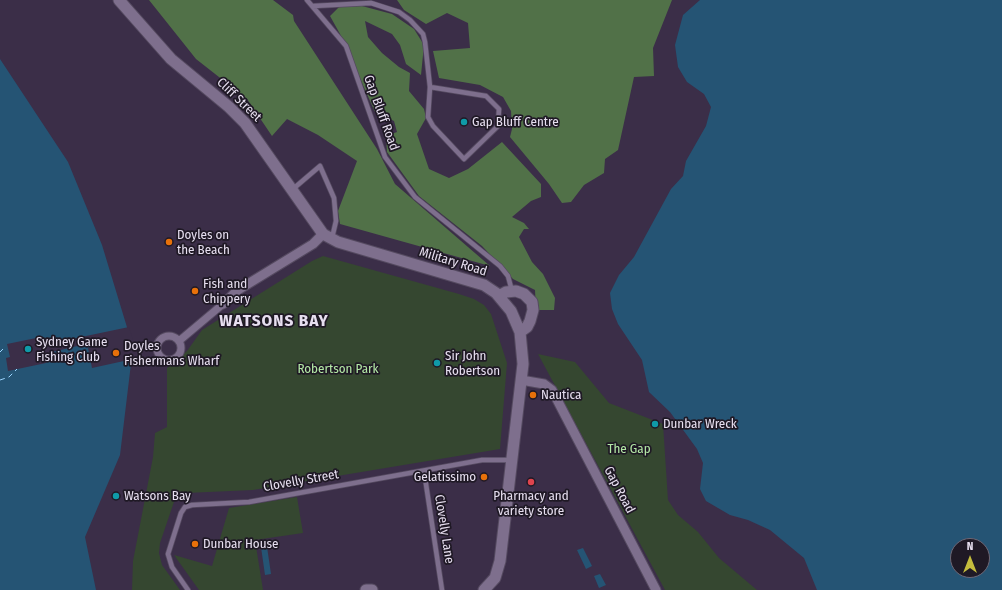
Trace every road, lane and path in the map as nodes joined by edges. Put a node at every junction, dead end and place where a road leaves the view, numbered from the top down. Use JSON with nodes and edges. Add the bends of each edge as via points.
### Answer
{"nodes":[{"id":1,"x":120,"y":0,"type":"edge"},
{"id":2,"x":307,"y":0,"type":"edge"},
{"id":3,"x":313,"y":6,"type":"junction"},
{"id":4,"x":430,"y":87,"type":"junction"},
{"id":5,"x":292,"y":190,"type":"junction"},
{"id":6,"x":327,"y":237,"type":"junction"},
{"id":7,"x":512,"y":291,"type":"junction"},
{"id":8,"x":499,"y":296,"type":"junction"},
{"id":9,"x":223,"y":304,"type":"joint"},
{"id":10,"x":520,"y":332,"type":"junction"},
{"id":11,"x":179,"y":341,"type":"dead end"},
{"id":12,"x":521,"y":380,"type":"junction"},
{"id":13,"x":512,"y":460,"type":"junction"},
{"id":14,"x":424,"y":470,"type":"junction"},
{"id":15,"x":188,"y":590,"type":"edge"},
{"id":16,"x":366,"y":590,"type":"edge"},
{"id":17,"x":372,"y":590,"type":"edge"},
{"id":18,"x":442,"y":590,"type":"edge"},
{"id":19,"x":484,"y":590,"type":"edge"},
{"id":20,"x":656,"y":590,"type":"edge"}],
"edges":[{"from":1,"to":5,"type":"street","name":"Cliff Street","via":[[171,59],[241,119]]},
{"from":2,"to":3,"type":"lane","name":"Gap Bluff Road"},
{"from":3,"to":4,"type":"lane","via":[[371,3],[399,12],[423,34]]},
{"from":3,"to":7,"type":"lane","name":"Gap Bluff Road","via":[[346,46],[385,157],[416,197],[500,266],[508,276]]},
{"from":4,"to":4,"type":"lane","via":[[486,96],[499,109],[498,126],[464,159],[430,121],[427,111]]},
{"from":5,"to":6,"type":"street","name":"Cliff Street"},
{"from":5,"to":6,"type":"lane","via":[[320,166],[334,198],[336,221]]},
{"from":6,"to":8,"type":"street","name":"Military Road","via":[[476,282]]},
{"from":6,"to":9,"type":"street","via":[[238,290]]},
{"from":7,"to":8,"type":"street"},
{"from":7,"to":10,"type":"street","via":[[524,294],[533,306],[530,321]]},
{"from":8,"to":10,"type":"street","name":"Military Road","via":[[511,311]]},
{"from":9,"to":11,"type":"street"},
{"from":10,"to":12,"type":"street","name":"Military Road","via":[[523,350]]},
{"from":12,"to":13,"type":"street","name":"Military Road"},
{"from":12,"to":20,"type":"street","name":"Gap Road","via":[[544,384],[552,390]]},
{"from":13,"to":14,"type":"lane","name":"Clovelly Street","via":[[487,460]]},
{"from":13,"to":19,"type":"street","name":"Military Road","via":[[500,561],[495,578]]},
{"from":14,"to":15,"type":"lane","name":"Clovelly Street","via":[[249,502],[185,507],[180,513],[168,554],[172,567]]},
{"from":14,"to":18,"type":"lane","name":"Clovelly Lane"},
{"from":16,"to":17,"type":"street"}]}
